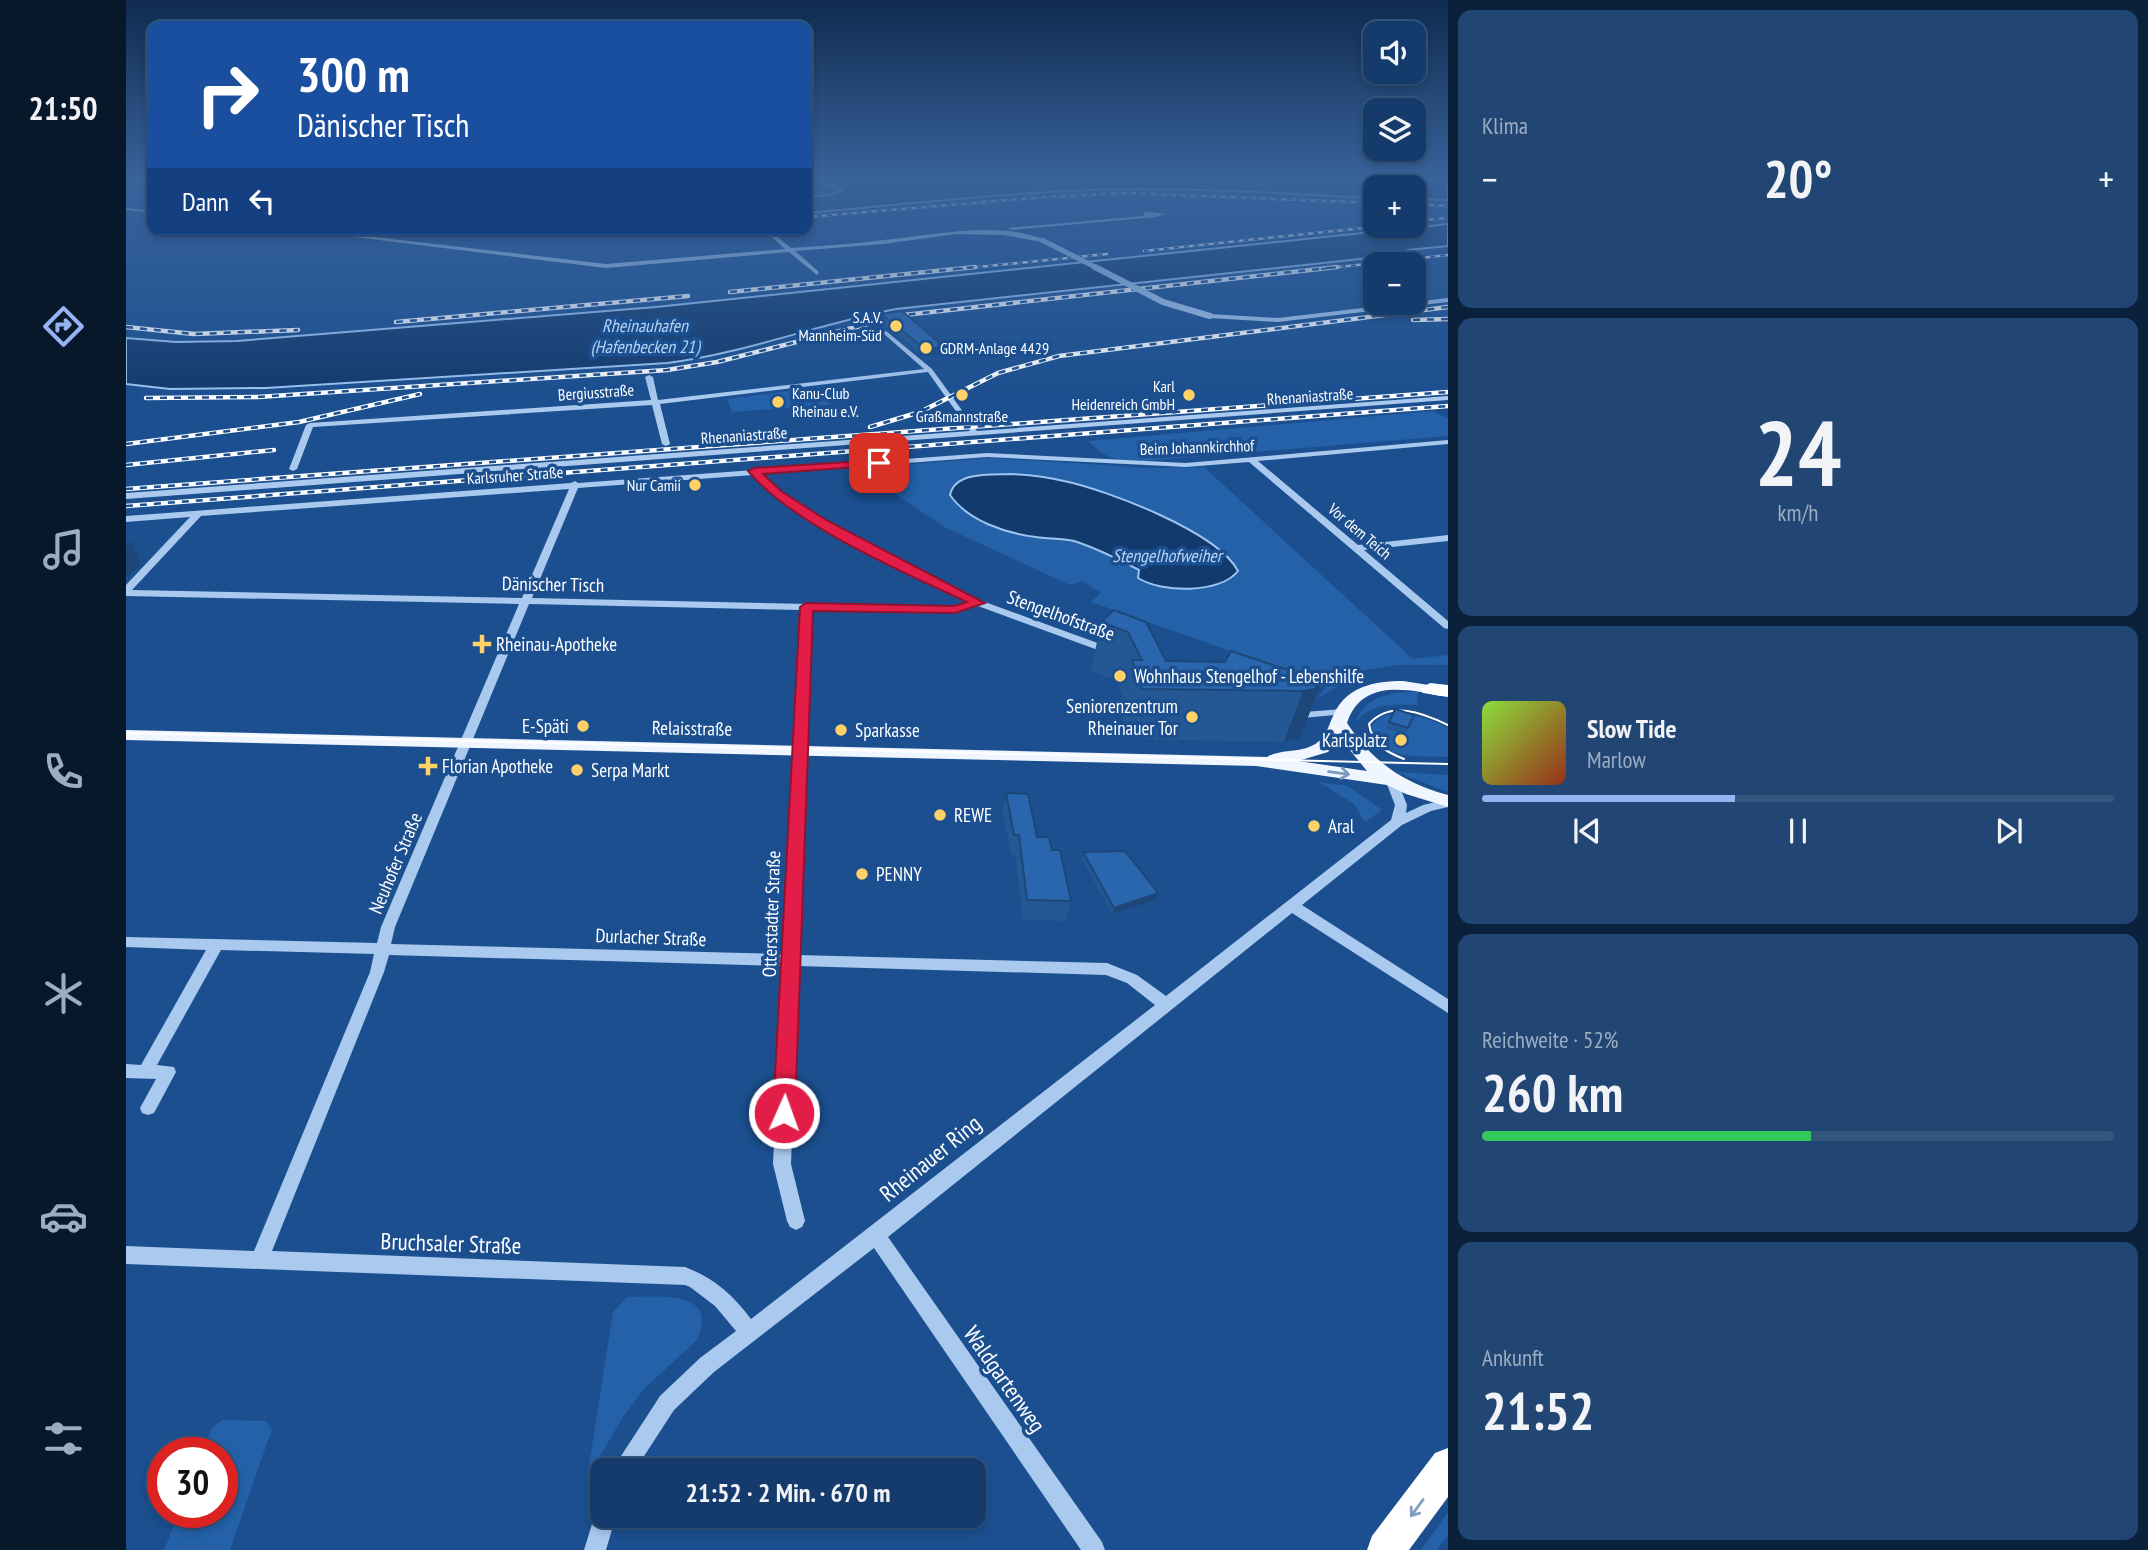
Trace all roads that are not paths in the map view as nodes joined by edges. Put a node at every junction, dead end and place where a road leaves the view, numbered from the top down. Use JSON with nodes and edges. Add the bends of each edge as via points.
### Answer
{"nodes":[{"id":1,"x":484,"y":252,"type":"edge"},
{"id":2,"x":762,"y":252,"type":"edge"},
{"id":3,"x":793,"y":252,"type":"edge"},
{"id":4,"x":1066,"y":252,"type":"edge"},
{"id":5,"x":817,"y":273,"type":"dead end"},
{"id":6,"x":1448,"y":300,"type":"edge"},
{"id":7,"x":1210,"y":316,"type":"joint"},
{"id":8,"x":886,"y":334,"type":"dead end"},
{"id":9,"x":930,"y":370,"type":"junction"},
{"id":10,"x":649,"y":377,"type":"dead end"},
{"id":11,"x":1448,"y":398,"type":"edge"},
{"id":12,"x":655,"y":402,"type":"junction"},
{"id":13,"x":975,"y":433,"type":"junction"},
{"id":14,"x":1448,"y":442,"type":"edge"},
{"id":15,"x":666,"y":444,"type":"dead end"},
{"id":16,"x":1252,"y":460,"type":"junction"},
{"id":17,"x":905,"y":461,"type":"joint"},
{"id":18,"x":293,"y":469,"type":"dead end"},
{"id":19,"x":754,"y":471,"type":"junction"},
{"id":20,"x":575,"y":484,"type":"junction"},
{"id":21,"x":126,"y":496,"type":"edge"},
{"id":22,"x":198,"y":514,"type":"junction"},
{"id":23,"x":126,"y":519,"type":"edge"},
{"id":24,"x":1448,"y":538,"type":"edge"},
{"id":25,"x":1356,"y":548,"type":"junction"},
{"id":26,"x":126,"y":592,"type":"edge"},
{"id":27,"x":526,"y":601,"type":"junction"},
{"id":28,"x":978,"y":603,"type":"junction"},
{"id":29,"x":806,"y":607,"type":"junction"},
{"id":30,"x":1448,"y":626,"type":"edge"},
{"id":31,"x":1121,"y":655,"type":"edge"},
{"id":32,"x":1442,"y":691,"type":"edge"},
{"id":33,"x":1279,"y":713,"type":"edge"},
{"id":34,"x":1341,"y":718,"type":"junction"},
{"id":35,"x":126,"y":735,"type":"edge"},
{"id":36,"x":468,"y":743,"type":"junction"},
{"id":37,"x":798,"y":751,"type":"junction"},
{"id":38,"x":1256,"y":761,"type":"junction"},
{"id":39,"x":1389,"y":781,"type":"junction"},
{"id":40,"x":1448,"y":802,"type":"edge"},
{"id":41,"x":1397,"y":822,"type":"junction"},
{"id":42,"x":1291,"y":905,"type":"junction"},
{"id":43,"x":126,"y":942,"type":"edge"},
{"id":44,"x":218,"y":944,"type":"junction"},
{"id":45,"x":383,"y":949,"type":"junction"},
{"id":46,"x":790,"y":960,"type":"junction"},
{"id":47,"x":1165,"y":1004,"type":"junction"},
{"id":48,"x":1448,"y":1007,"type":"edge"},
{"id":49,"x":126,"y":1071,"type":"edge"},
{"id":50,"x":145,"y":1072,"type":"junction"},
{"id":51,"x":148,"y":1108,"type":"dead end"},
{"id":52,"x":796,"y":1221,"type":"dead end"},
{"id":53,"x":876,"y":1235,"type":"junction"},
{"id":54,"x":127,"y":1257,"type":"edge"},
{"id":55,"x":259,"y":1261,"type":"junction"},
{"id":56,"x":749,"y":1334,"type":"junction"},
{"id":57,"x":631,"y":1458,"type":"edge"},
{"id":58,"x":1448,"y":1466,"type":"edge"},
{"id":59,"x":601,"y":1528,"type":"edge"},
{"id":60,"x":595,"y":1550,"type":"edge"},
{"id":61,"x":1094,"y":1550,"type":"edge"},
{"id":62,"x":1387,"y":1550,"type":"edge"}],
"edges":[{"from":1,"to":2,"type":"street","via":[[598,266]]},
{"from":3,"to":5,"type":"street"},
{"from":4,"to":7,"type":"street","bridge":true,"via":[[1163,302]]},
{"from":6,"to":7,"type":"street","via":[[1287,320]]},
{"from":8,"to":9,"type":"street"},
{"from":9,"to":12,"type":"street","name":"Bergiusstraße"},
{"from":9,"to":13,"type":"street"},
{"from":10,"to":12,"type":"street"},
{"from":11,"to":13,"type":"street","name":"Rhenaniastraße"},
{"from":12,"to":15,"type":"street"},
{"from":12,"to":18,"type":"street","name":"Bergiusstraße","via":[[310,425]]},
{"from":13,"to":21,"type":"street","name":"Rhenaniastraße"},
{"from":14,"to":16,"type":"street","name":"Beim Johannkirchhof"},
{"from":16,"to":17,"type":"street","name":"Beim Johannkirchhof","via":[[1167,465],[987,455]]},
{"from":16,"to":25,"type":"street","name":"Vor dem Teich"},
{"from":17,"to":19,"type":"street","name":"Karlsruher Straße"},
{"from":19,"to":20,"type":"street","name":"Karlsruher Straße"},
{"from":19,"to":28,"type":"street","name":"Stengelhofstraße","via":[[777,493],[822,523]]},
{"from":20,"to":22,"type":"street","name":"Karlsruher Straße"},
{"from":20,"to":27,"type":"street","name":"Neuhofer Straße"},
{"from":22,"to":23,"type":"street","name":"Karlsruher Straße"},
{"from":22,"to":26,"type":"street"},
{"from":24,"to":25,"type":"street"},
{"from":25,"to":30,"type":"street","name":"Vor dem Teich"},
{"from":26,"to":27,"type":"street","name":"Dänischer Tisch"},
{"from":27,"to":29,"type":"street","name":"Dänischer Tisch"},
{"from":27,"to":36,"type":"street","name":"Neuhofer Straße"},
{"from":28,"to":29,"type":"street","name":"Dänischer Tisch","via":[[955,610]]},
{"from":28,"to":31,"type":"street","name":"Stengelhofstraße"},
{"from":29,"to":37,"type":"street","name":"Otterstadter Straße"},
{"from":32,"to":34,"type":"main road","via":[[1377,688],[1350,700]]},
{"from":33,"to":34,"type":"street"},
{"from":34,"to":38,"type":"main road","name":"Relaisstraße","via":[[1328,742],[1314,752]]},
{"from":34,"to":39,"type":"main road","via":[[1366,762]]},
{"from":35,"to":36,"type":"main road","name":"Relaisstraße"},
{"from":36,"to":37,"type":"main road","name":"Relaisstraße"},
{"from":36,"to":45,"type":"street","name":"Neuhofer Straße","via":[[388,927]]},
{"from":37,"to":38,"type":"main road","name":"Relaisstraße"},
{"from":37,"to":46,"type":"street","name":"Otterstadter Straße"},
{"from":38,"to":39,"type":"main road","name":"Relaisstraße","one_way":true},
{"from":39,"to":40,"type":"main road"},
{"from":39,"to":41,"type":"street","via":[[1401,805]]},
{"from":40,"to":41,"type":"street","name":"Rheinauer Ring"},
{"from":41,"to":42,"type":"street","name":"Rheinauer Ring"},
{"from":42,"to":47,"type":"street","name":"Rheinauer Ring"},
{"from":42,"to":48,"type":"street"},
{"from":43,"to":44,"type":"street","name":"Durlacher Straße"},
{"from":44,"to":45,"type":"street","name":"Durlacher Straße"},
{"from":44,"to":50,"type":"street"},
{"from":45,"to":46,"type":"street","name":"Durlacher Straße"},
{"from":45,"to":55,"type":"street","name":"Neuhofer Straße"},
{"from":46,"to":47,"type":"street","name":"Durlacher Straße","via":[[1107,969],[1132,979]]},
{"from":46,"to":52,"type":"street","name":"Otterstadter Straße","via":[[782,1164]]},
{"from":47,"to":53,"type":"street","name":"Rheinauer Ring"},
{"from":49,"to":50,"type":"street"},
{"from":50,"to":51,"type":"street","via":[[168,1072]]},
{"from":53,"to":56,"type":"street","name":"Rheinauer Ring"},
{"from":53,"to":61,"type":"street","name":"Waldgartenweg"},
{"from":54,"to":55,"type":"street","name":"Bruchsaler Straße"},
{"from":55,"to":56,"type":"street","name":"Bruchsaler Straße","via":[[685,1276],[704,1283],[728,1303]]},
{"from":56,"to":57,"type":"street","name":"Rheinauer Ring","via":[[667,1403]]},
{"from":58,"to":62,"type":"highway","one_way":true},
{"from":59,"to":60,"type":"street"}]}
